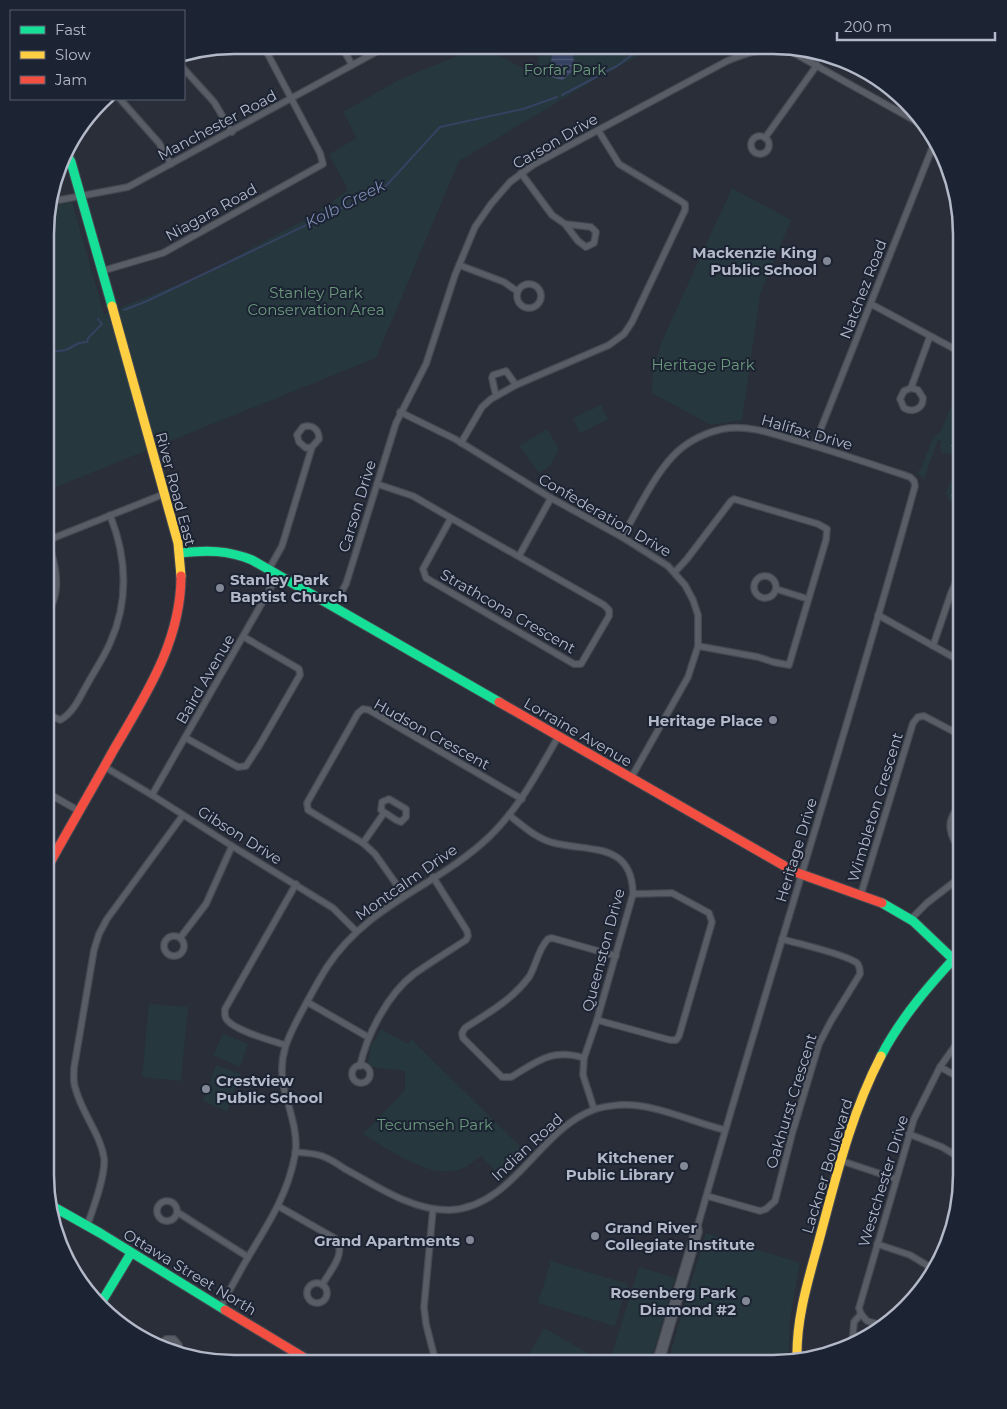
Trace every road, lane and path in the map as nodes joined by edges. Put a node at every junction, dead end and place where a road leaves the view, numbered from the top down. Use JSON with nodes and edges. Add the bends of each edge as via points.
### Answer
{"nodes":[{"id":1,"x":268,"y":54,"type":"edge"},
{"id":2,"x":346,"y":54,"type":"edge"},
{"id":3,"x":373,"y":54,"type":"edge"},
{"id":4,"x":744,"y":54,"type":"edge"},
{"id":5,"x":798,"y":55,"type":"edge"},
{"id":6,"x":352,"y":65,"type":"junction"},
{"id":7,"x":817,"y":65,"type":"junction"},
{"id":8,"x":185,"y":70,"type":"edge"},
{"id":9,"x":291,"y":99,"type":"junction"},
{"id":10,"x":121,"y":100,"type":"edge"},
{"id":11,"x":912,"y":119,"type":"edge"},
{"id":12,"x":598,"y":130,"type":"junction"},
{"id":13,"x":232,"y":132,"type":"junction"},
{"id":14,"x":765,"y":138,"type":"dead end"},
{"id":15,"x":932,"y":149,"type":"edge"},
{"id":16,"x":69,"y":161,"type":"edge"},
{"id":17,"x":171,"y":164,"type":"junction"},
{"id":18,"x":521,"y":173,"type":"junction"},
{"id":19,"x":81,"y":196,"type":"junction"},
{"id":20,"x":57,"y":201,"type":"edge"},
{"id":21,"x":565,"y":224,"type":"junction"},
{"id":22,"x":459,"y":265,"type":"junction"},
{"id":23,"x":102,"y":271,"type":"junction"},
{"id":24,"x":517,"y":291,"type":"junction"},
{"id":25,"x":871,"y":304,"type":"junction"},
{"id":26,"x":930,"y":336,"type":"junction"},
{"id":27,"x":953,"y":348,"type":"edge"},
{"id":28,"x":516,"y":385,"type":"junction"},
{"id":29,"x":911,"y":388,"type":"junction"},
{"id":30,"x":496,"y":396,"type":"junction"},
{"id":31,"x":400,"y":412,"type":"junction"},
{"id":32,"x":461,"y":443,"type":"junction"},
{"id":33,"x":814,"y":446,"type":"junction"},
{"id":34,"x":312,"y":447,"type":"dead end"},
{"id":35,"x":914,"y":481,"type":"joint"},
{"id":36,"x":377,"y":484,"type":"junction"},
{"id":37,"x":164,"y":494,"type":"junction"},
{"id":38,"x":551,"y":498,"type":"junction"},
{"id":39,"x":110,"y":515,"type":"junction"},
{"id":40,"x":451,"y":518,"type":"junction"},
{"id":41,"x":622,"y":537,"type":"junction"},
{"id":42,"x":54,"y":538,"type":"edge"},
{"id":43,"x":180,"y":553,"type":"junction"},
{"id":44,"x":519,"y":556,"type":"junction"},
{"id":45,"x":54,"y":561,"type":"edge"},
{"id":46,"x":269,"y":569,"type":"junction"},
{"id":47,"x":675,"y":572,"type":"junction"},
{"id":48,"x":278,"y":575,"type":"junction"},
{"id":49,"x":953,"y":586,"type":"edge"},
{"id":50,"x":776,"y":589,"type":"dead end"},
{"id":51,"x":54,"y":596,"type":"edge"},
{"id":52,"x":808,"y":599,"type":"junction"},
{"id":53,"x":333,"y":607,"type":"junction"},
{"id":54,"x":878,"y":616,"type":"junction"},
{"id":55,"x":244,"y":637,"type":"junction"},
{"id":56,"x":698,"y":646,"type":"junction"},
{"id":57,"x":933,"y":646,"type":"junction"},
{"id":58,"x":953,"y":657,"type":"edge"},
{"id":59,"x":54,"y":717,"type":"edge"},
{"id":60,"x":953,"y":731,"type":"edge"},
{"id":61,"x":558,"y":737,"type":"junction"},
{"id":62,"x":186,"y":738,"type":"junction"},
{"id":63,"x":105,"y":767,"type":"junction"},
{"id":64,"x":631,"y":778,"type":"junction"},
{"id":65,"x":152,"y":794,"type":"junction"},
{"id":66,"x":54,"y":797,"type":"edge"},
{"id":67,"x":522,"y":799,"type":"junction"},
{"id":68,"x":78,"y":811,"type":"junction"},
{"id":69,"x":384,"y":813,"type":"junction"},
{"id":70,"x":953,"y":814,"type":"edge"},
{"id":71,"x":183,"y":815,"type":"junction"},
{"id":72,"x":509,"y":815,"type":"junction"},
{"id":73,"x":953,"y":840,"type":"edge"},
{"id":74,"x":363,"y":843,"type":"junction"},
{"id":75,"x":232,"y":846,"type":"junction"},
{"id":76,"x":54,"y":855,"type":"edge"},
{"id":77,"x":801,"y":875,"type":"junction"},
{"id":78,"x":433,"y":878,"type":"junction"},
{"id":79,"x":953,"y":883,"type":"edge"},
{"id":80,"x":296,"y":884,"type":"junction"},
{"id":81,"x":633,"y":894,"type":"junction"},
{"id":82,"x":861,"y":894,"type":"junction"},
{"id":83,"x":404,"y":895,"type":"junction"},
{"id":84,"x":910,"y":919,"type":"junction"},
{"id":85,"x":356,"y":931,"type":"junction"},
{"id":86,"x":180,"y":938,"type":"dead end"},
{"id":87,"x":782,"y":939,"type":"junction"},
{"id":88,"x":616,"y":956,"type":"junction"},
{"id":89,"x":953,"y":959,"type":"joint"},
{"id":90,"x":307,"y":1002,"type":"junction"},
{"id":91,"x":597,"y":1020,"type":"junction"},
{"id":92,"x":368,"y":1037,"type":"junction"},
{"id":93,"x":285,"y":1045,"type":"junction"},
{"id":94,"x":953,"y":1049,"type":"edge"},
{"id":95,"x":584,"y":1058,"type":"junction"},
{"id":96,"x":360,"y":1066,"type":"dead end"},
{"id":97,"x":940,"y":1067,"type":"junction"},
{"id":98,"x":953,"y":1074,"type":"edge"},
{"id":99,"x":594,"y":1109,"type":"junction"},
{"id":100,"x":725,"y":1130,"type":"junction"},
{"id":101,"x":909,"y":1134,"type":"junction"},
{"id":102,"x":296,"y":1152,"type":"junction"},
{"id":103,"x":953,"y":1154,"type":"edge"},
{"id":104,"x":842,"y":1161,"type":"junction"},
{"id":105,"x":896,"y":1179,"type":"junction"},
{"id":106,"x":707,"y":1196,"type":"junction"},
{"id":107,"x":278,"y":1206,"type":"junction"},
{"id":108,"x":57,"y":1209,"type":"edge"},
{"id":109,"x":433,"y":1209,"type":"junction"},
{"id":110,"x":177,"y":1212,"type":"dead end"},
{"id":111,"x":87,"y":1226,"type":"junction"},
{"id":112,"x":878,"y":1244,"type":"junction"},
{"id":113,"x":130,"y":1253,"type":"junction"},
{"id":114,"x":248,"y":1257,"type":"junction"},
{"id":115,"x":928,"y":1266,"type":"edge"},
{"id":116,"x":322,"y":1285,"type":"dead end"},
{"id":117,"x":103,"y":1300,"type":"edge"},
{"id":118,"x":221,"y":1307,"type":"junction"},
{"id":119,"x":861,"y":1314,"type":"junction"},
{"id":120,"x":875,"y":1323,"type":"edge"},
{"id":121,"x":853,"y":1337,"type":"edge"},
{"id":122,"x":665,"y":1338,"type":"junction"},
{"id":123,"x":163,"y":1341,"type":"edge"},
{"id":124,"x":179,"y":1347,"type":"edge"},
{"id":125,"x":796,"y":1354,"type":"edge"},
{"id":126,"x":300,"y":1355,"type":"edge"},
{"id":127,"x":434,"y":1355,"type":"edge"},
{"id":128,"x":658,"y":1355,"type":"edge"},
{"id":129,"x":662,"y":1355,"type":"edge"}],
"edges":[{"from":1,"to":9,"type":"street"},
{"from":2,"to":6,"type":"street"},
{"from":3,"to":6,"type":"street","name":"Manchester Road"},
{"from":4,"to":12,"type":"street","name":"Carson Drive"},
{"from":5,"to":7,"type":"street","name":"Carson Drive"},
{"from":6,"to":9,"type":"street","name":"Manchester Road"},
{"from":7,"to":11,"type":"street","name":"Carson Drive"},
{"from":7,"to":14,"type":"street"},
{"from":8,"to":13,"type":"street","via":[[214,102]]},
{"from":9,"to":13,"type":"street","name":"Manchester Road"},
{"from":9,"to":23,"type":"street","name":"Niagara Road","via":[[323,160],[321,166],[163,253]]},
{"from":10,"to":17,"type":"street","via":[[159,143]]},
{"from":12,"to":18,"type":"street","name":"Carson Drive"},
{"from":12,"to":28,"type":"street","via":[[619,164],[685,204],[685,210],[624,334],[609,345]]},
{"from":13,"to":17,"type":"street","name":"Manchester Road"},
{"from":15,"to":25,"type":"street","name":"Natchez Road"},
{"from":16,"to":19,"type":"street","name":"River Road East"},
{"from":17,"to":19,"type":"street","name":"Manchester Road","via":[[128,187]]},
{"from":18,"to":21,"type":"street","via":[[552,215]]},
{"from":18,"to":22,"type":"street","name":"Carson Drive","via":[[491,204],[475,227]]},
{"from":19,"to":20,"type":"street","name":"Manchester Road"},
{"from":19,"to":23,"type":"street","name":"River Road East"},
{"from":21,"to":21,"type":"street","via":[[582,245],[586,247],[594,243],[596,232],[591,227]]},
{"from":22,"to":24,"type":"street","via":[[504,282]]},
{"from":22,"to":31,"type":"street","name":"Carson Drive","via":[[426,364]]},
{"from":23,"to":37,"type":"street","name":"River Road East"},
{"from":24,"to":24,"type":"street","via":[[518,301],[526,308],[536,306],[541,299],[540,290],[533,284],[524,284]]},
{"from":25,"to":26,"type":"street"},
{"from":25,"to":33,"type":"street","name":"Natchez Road"},
{"from":26,"to":27,"type":"street"},
{"from":26,"to":29,"type":"street"},
{"from":28,"to":30,"type":"street"},
{"from":28,"to":30,"type":"street","via":[[506,371],[493,375]]},
{"from":29,"to":29,"type":"street","via":[[904,390],[900,399],[904,408],[916,410],[923,398],[918,390]]},
{"from":30,"to":32,"type":"street","via":[[482,407]]},
{"from":31,"to":32,"type":"street","name":"Confederation Drive"},
{"from":31,"to":36,"type":"street","name":"Carson Drive"},
{"from":32,"to":38,"type":"street","name":"Confederation Drive"},
{"from":33,"to":35,"type":"street","name":"Halifax Drive"},
{"from":33,"to":41,"type":"street","name":"Halifax Drive","via":[[754,429],[732,428],[706,434],[682,448],[664,467]]},
{"from":34,"to":46,"type":"street","via":[[282,546]]},
{"from":35,"to":54,"type":"street","name":"Heritage Drive"},
{"from":36,"to":40,"type":"street","name":"Strathcona Crescent","via":[[413,496]]},
{"from":36,"to":53,"type":"street","name":"Carson Drive","via":[[346,584]]},
{"from":37,"to":39,"type":"street"},
{"from":37,"to":43,"type":"street","name":"River Road East"},
{"from":38,"to":41,"type":"street","name":"Confederation Drive"},
{"from":38,"to":44,"type":"street"},
{"from":39,"to":42,"type":"street"},
{"from":39,"to":59,"type":"street","via":[[124,565],[123,604],[110,644],[71,712],[60,720]]},
{"from":40,"to":44,"type":"street","name":"Strathcona Crescent"},
{"from":40,"to":44,"type":"street","name":"Strathcona Crescent","via":[[423,570],[426,578],[574,664],[581,664],[609,616],[609,610]]},
{"from":41,"to":47,"type":"street","name":"Confederation Drive"},
{"from":43,"to":46,"type":"street","name":"Lorraine Avenue","via":[[226,550]]},
{"from":43,"to":63,"type":"street","name":"River Road East","via":[[180,602],[171,642],[156,676]]},
{"from":45,"to":51,"type":"street"},
{"from":46,"to":48,"type":"street","name":"Lorraine Avenue"},
{"from":47,"to":52,"type":"street","via":[[731,501],[738,499],[827,529]]},
{"from":47,"to":56,"type":"street","name":"Confederation Drive","via":[[693,600],[698,616]]},
{"from":48,"to":53,"type":"street","name":"Lorraine Avenue"},
{"from":48,"to":55,"type":"street","name":"Baird Avenue"},
{"from":49,"to":57,"type":"street"},
{"from":50,"to":52,"type":"street"},
{"from":52,"to":56,"type":"street","via":[[789,665]]},
{"from":53,"to":61,"type":"street","name":"Lorraine Avenue"},
{"from":54,"to":57,"type":"street"},
{"from":54,"to":77,"type":"street","name":"Heritage Drive"},
{"from":55,"to":62,"type":"street","name":"Baird Avenue"},
{"from":55,"to":62,"type":"street","via":[[299,669],[300,675],[246,766],[238,767]]},
{"from":56,"to":64,"type":"street","name":"Confederation Drive","via":[[688,677]]},
{"from":57,"to":58,"type":"street"},
{"from":60,"to":82,"type":"street","name":"Wimbleton Crescent","via":[[924,716],[913,723]]},
{"from":61,"to":64,"type":"street","name":"Lorraine Avenue"},
{"from":61,"to":67,"type":"street","name":"Montcalm Drive"},
{"from":62,"to":65,"type":"street","name":"Baird Avenue"},
{"from":63,"to":65,"type":"street","name":"Gibson Drive"},
{"from":63,"to":68,"type":"street","name":"River Road East"},
{"from":64,"to":77,"type":"street","name":"Lorraine Avenue"},
{"from":65,"to":71,"type":"street","name":"Gibson Drive"},
{"from":66,"to":68,"type":"street"},
{"from":67,"to":72,"type":"street","name":"Montcalm Drive"},
{"from":67,"to":74,"type":"street","name":"Hudson Crescent","via":[[363,709],[307,807]]},
{"from":68,"to":76,"type":"street","name":"River Road East"},
{"from":69,"to":69,"type":"street","via":[[401,822],[407,814],[406,809],[389,799],[382,802]]},
{"from":69,"to":74,"type":"street"},
{"from":70,"to":73,"type":"street","via":[[950,822]]},
{"from":71,"to":75,"type":"street","name":"Gibson Drive"},
{"from":71,"to":111,"type":"street","via":[[107,919],[94,950],[74,1068],[74,1085],[104,1160],[101,1183]]},
{"from":72,"to":78,"type":"street","name":"Montcalm Drive","via":[[490,836]]},
{"from":72,"to":81,"type":"street","name":"Queenston Drive","via":[[531,833],[553,843],[603,850],[616,856],[631,875]]},
{"from":74,"to":83,"type":"street","name":"Hudson Crescent","via":[[376,854]]},
{"from":75,"to":80,"type":"street","name":"Gibson Drive"},
{"from":75,"to":86,"type":"street","via":[[206,904]]},
{"from":77,"to":82,"type":"street","name":"Lorraine Avenue"},
{"from":77,"to":87,"type":"street","name":"Heritage Drive"},
{"from":78,"to":83,"type":"street","name":"Montcalm Drive"},
{"from":78,"to":92,"type":"street","via":[[468,936],[399,988]]},
{"from":79,"to":84,"type":"street"},
{"from":80,"to":85,"type":"street","name":"Gibson Drive","via":[[334,908]]},
{"from":80,"to":93,"type":"street","via":[[224,1016],[244,1031]]},
{"from":81,"to":88,"type":"street","name":"Queenston Drive"},
{"from":81,"to":91,"type":"street","via":[[672,893],[709,913],[712,922],[676,1040]]},
{"from":82,"to":84,"type":"street","name":"Lorraine Avenue"},
{"from":83,"to":85,"type":"street","name":"Montcalm Drive"},
{"from":84,"to":89,"type":"street","name":"Lorraine Avenue"},
{"from":85,"to":90,"type":"street","name":"Montcalm Drive","via":[[326,968]]},
{"from":87,"to":100,"type":"street","name":"Heritage Drive"},
{"from":87,"to":106,"type":"street","name":"Oakhurst Crescent","via":[[844,957],[857,964],[860,974],[819,1044],[775,1202],[760,1211]]},
{"from":88,"to":91,"type":"street","name":"Queenston Drive"},
{"from":88,"to":95,"type":"street","via":[[548,939],[530,976],[517,992],[462,1033],[463,1038],[506,1078],[551,1056],[571,1054]]},
{"from":89,"to":104,"type":"street","name":"Lackner Boulevard","via":[[889,1040],[855,1115]]},
{"from":90,"to":92,"type":"street"},
{"from":90,"to":93,"type":"street","name":"Montcalm Drive"},
{"from":91,"to":95,"type":"street","name":"Queenston Drive"},
{"from":92,"to":96,"type":"street"},
{"from":93,"to":102,"type":"street","name":"Montcalm Drive","via":[[283,1086]]},
{"from":94,"to":97,"type":"street","name":"Westchester Drive"},
{"from":95,"to":99,"type":"street","name":"Queenston Drive","via":[[584,1075]]},
{"from":97,"to":98,"type":"street"},
{"from":97,"to":101,"type":"street","name":"Westchester Drive"},
{"from":99,"to":100,"type":"street","name":"Indian Road","via":[[636,1106]]},
{"from":99,"to":109,"type":"street","name":"Indian Road","via":[[565,1127],[503,1187],[487,1198],[468,1207]]},
{"from":100,"to":106,"type":"street","name":"Heritage Drive"},
{"from":101,"to":103,"type":"street"},
{"from":101,"to":105,"type":"street","name":"Westchester Drive"},
{"from":102,"to":107,"type":"street","name":"Montcalm Drive"},
{"from":102,"to":109,"type":"street","name":"Indian Road","via":[[323,1156],[401,1199]]},
{"from":104,"to":105,"type":"street"},
{"from":104,"to":125,"type":"street","name":"Lackner Boulevard","via":[[802,1300]]},
{"from":105,"to":112,"type":"street","name":"Westchester Drive"},
{"from":106,"to":122,"type":"street","name":"Heritage Drive","via":[[699,1232]]},
{"from":107,"to":114,"type":"street","name":"Montcalm Drive"},
{"from":107,"to":116,"type":"street","via":[[340,1244],[340,1254]]},
{"from":108,"to":111,"type":"street","name":"Ottawa Street North"},
{"from":109,"to":127,"type":"street","via":[[424,1307]]},
{"from":110,"to":114,"type":"street"},
{"from":111,"to":113,"type":"street","name":"Ottawa Street North"},
{"from":112,"to":115,"type":"street","via":[[910,1255]]},
{"from":112,"to":119,"type":"street","name":"Westchester Drive"},
{"from":113,"to":117,"type":"street"},
{"from":113,"to":118,"type":"street","name":"Ottawa Street North"},
{"from":114,"to":118,"type":"street","name":"Montcalm Drive"},
{"from":118,"to":126,"type":"street","name":"Ottawa Street North"},
{"from":119,"to":120,"type":"street","via":[[867,1321]]},
{"from":119,"to":121,"type":"street","name":"Westchester Drive","via":[[854,1322]]},
{"from":122,"to":128,"type":"street","name":"Heritage Drive"},
{"from":122,"to":129,"type":"street","name":"Heritage Drive"},
{"from":123,"to":124,"type":"street","via":[[174,1339]]}]}
